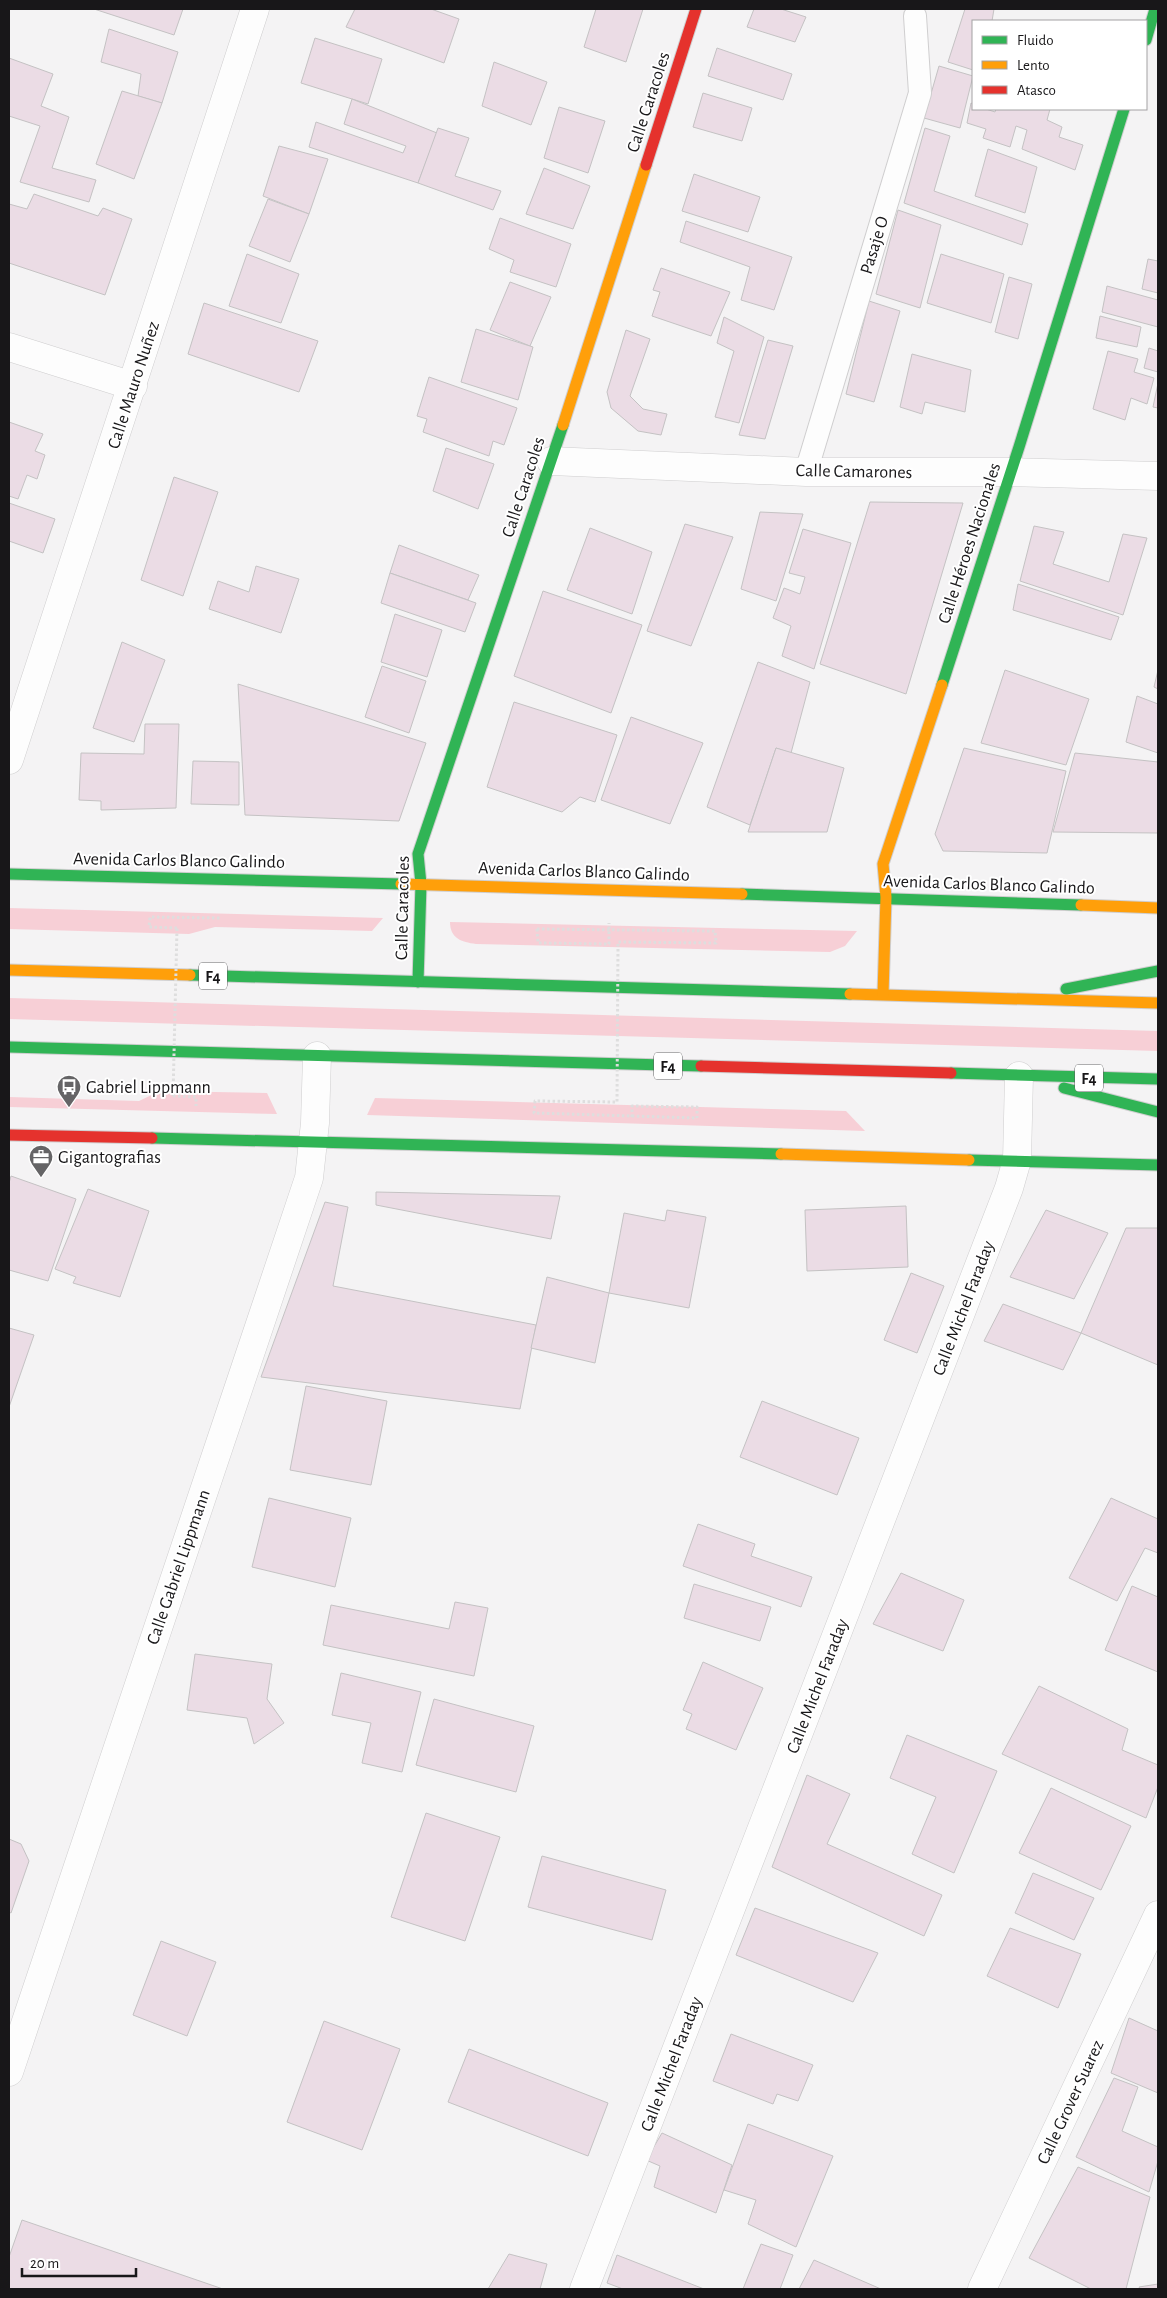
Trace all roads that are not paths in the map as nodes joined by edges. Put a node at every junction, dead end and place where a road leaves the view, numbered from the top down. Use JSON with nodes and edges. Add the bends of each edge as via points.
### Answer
{"nodes":[{"id":1,"x":256,"y":9,"type":"edge"},
{"id":2,"x":696,"y":9,"type":"edge"},
{"id":3,"x":1156,"y":9,"type":"edge"},
{"id":4,"x":915,"y":16,"type":"dead end"},
{"id":5,"x":1147,"y":37,"type":"edge"},
{"id":6,"x":1124,"y":110,"type":"edge"},
{"id":7,"x":9,"y":348,"type":"edge"},
{"id":8,"x":133,"y":386,"type":"junction"},
{"id":9,"x":551,"y":461,"type":"junction"},
{"id":10,"x":806,"y":472,"type":"junction"},
{"id":11,"x":1011,"y":472,"type":"junction"},
{"id":12,"x":1158,"y":476,"type":"edge"},
{"id":13,"x":9,"y":760,"type":"edge"},
{"id":14,"x":9,"y":874,"type":"edge"},
{"id":15,"x":421,"y":884,"type":"junction"},
{"id":16,"x":886,"y":897,"type":"junction"},
{"id":17,"x":1158,"y":908,"type":"edge"},
{"id":18,"x":9,"y":970,"type":"edge"},
{"id":19,"x":1158,"y":971,"type":"edge"},
{"id":20,"x":418,"y":982,"type":"junction"},
{"id":21,"x":1119,"y":990,"type":"dead end"},
{"id":22,"x":883,"y":994,"type":"junction"},
{"id":23,"x":1020,"y":999,"type":"junction"},
{"id":24,"x":1158,"y":1003,"type":"edge"},
{"id":25,"x":9,"y":1047,"type":"edge"},
{"id":26,"x":317,"y":1056,"type":"junction"},
{"id":27,"x":1019,"y":1076,"type":"junction"},
{"id":28,"x":1158,"y":1079,"type":"edge"},
{"id":29,"x":1130,"y":1092,"type":"dead end"},
{"id":30,"x":1158,"y":1112,"type":"edge"},
{"id":31,"x":9,"y":1135,"type":"edge"},
{"id":32,"x":314,"y":1141,"type":"junction"},
{"id":33,"x":1017,"y":1160,"type":"junction"},
{"id":34,"x":1158,"y":1165,"type":"edge"},
{"id":35,"x":1158,"y":1915,"type":"edge"},
{"id":36,"x":9,"y":2072,"type":"edge"},
{"id":37,"x":584,"y":2289,"type":"edge"},
{"id":38,"x":982,"y":2289,"type":"edge"}],
"edges":[{"from":1,"to":8,"type":"street","name":"Calle Mauro Nuñez"},
{"from":2,"to":9,"type":"main road","name":"Calle Caracoles"},
{"from":3,"to":5,"type":"main road"},
{"from":4,"to":10,"type":"lane","name":"Pasaje O","via":[[920,93]]},
{"from":6,"to":11,"type":"main road","name":"Calle Héroes Nacionales"},
{"from":7,"to":8,"type":"street"},
{"from":8,"to":13,"type":"street","name":"Calle Mauro Nuñez"},
{"from":9,"to":10,"type":"street","name":"Calle Camarones"},
{"from":9,"to":15,"type":"main road","name":"Calle Caracoles","via":[[418,854]]},
{"from":10,"to":11,"type":"street","name":"Calle Camarones"},
{"from":11,"to":12,"type":"street","name":"Calle Camarones"},
{"from":11,"to":16,"type":"main road","name":"Calle Héroes Nacionales","via":[[883,864]]},
{"from":14,"to":15,"type":"main road","name":"Avenida Carlos Blanco Galindo"},
{"from":15,"to":16,"type":"main road","name":"Avenida Carlos Blanco Galindo"},
{"from":15,"to":20,"type":"main road","name":"Calle Caracoles"},
{"from":16,"to":17,"type":"main road","name":"Avenida Carlos Blanco Galindo"},
{"from":16,"to":22,"type":"main road","name":"Calle Héroes Nacionales"},
{"from":18,"to":20,"type":"main road","number":"F4"},
{"from":19,"to":23,"type":"main road"},
{"from":20,"to":22,"type":"main road","number":"F4"},
{"from":21,"to":23,"type":"main road"},
{"from":22,"to":23,"type":"main road","number":"F4"},
{"from":23,"to":24,"type":"main road","number":"F4"},
{"from":25,"to":26,"type":"main road","number":"F4"},
{"from":26,"to":27,"type":"main road","number":"F4"},
{"from":26,"to":32,"type":"street","name":"Calle Gabriel Lippmann"},
{"from":27,"to":28,"type":"main road","number":"F4"},
{"from":27,"to":29,"type":"main road"},
{"from":27,"to":30,"type":"main road"},
{"from":27,"to":33,"type":"street","name":"Calle Michel Faraday"},
{"from":31,"to":32,"type":"main road"},
{"from":32,"to":33,"type":"main road"},
{"from":32,"to":36,"type":"street","name":"Calle Gabriel Lippmann","via":[[309,1178]]},
{"from":33,"to":34,"type":"main road"},
{"from":33,"to":37,"type":"street","name":"Calle Michel Faraday","via":[[1006,1197]]},
{"from":35,"to":38,"type":"street","name":"Calle Grover Suarez"}]}
